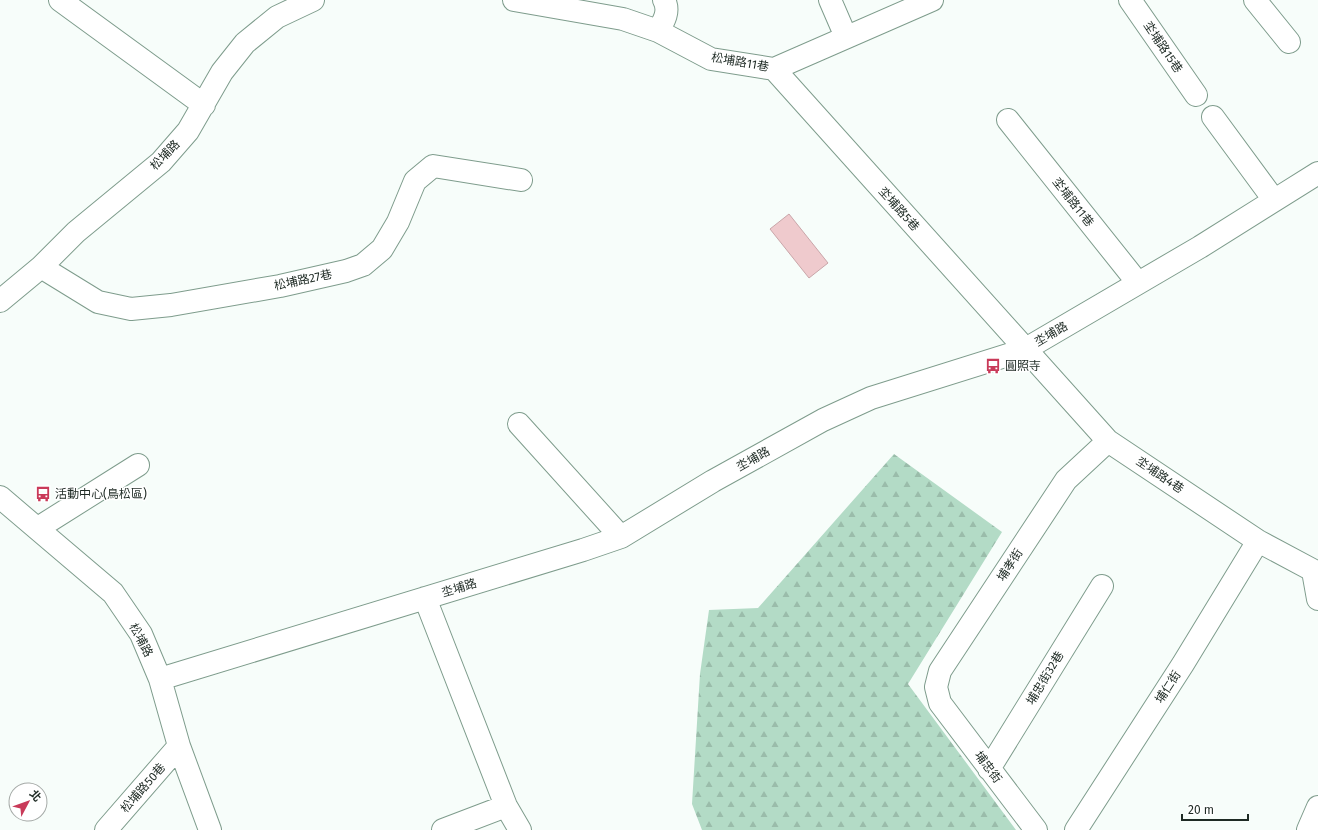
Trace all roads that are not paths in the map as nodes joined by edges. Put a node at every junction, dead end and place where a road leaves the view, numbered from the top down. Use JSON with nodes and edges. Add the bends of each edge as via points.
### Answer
{"nodes":[{"id":1,"x":60,"y":0,"type":"edge"},
{"id":2,"x":313,"y":0,"type":"edge"},
{"id":3,"x":514,"y":0,"type":"edge"},
{"id":4,"x":664,"y":0,"type":"edge"},
{"id":5,"x":830,"y":0,"type":"edge"},
{"id":6,"x":932,"y":0,"type":"edge"},
{"id":7,"x":1130,"y":0,"type":"edge"},
{"id":8,"x":1255,"y":0,"type":"edge"},
{"id":9,"x":658,"y":31,"type":"junction"},
{"id":10,"x":846,"y":37,"type":"junction"},
{"id":11,"x":1289,"y":42,"type":"dead end"},
{"id":12,"x":774,"y":69,"type":"junction"},
{"id":13,"x":1196,"y":95,"type":"dead end"},
{"id":14,"x":204,"y":105,"type":"junction"},
{"id":15,"x":1213,"y":117,"type":"dead end"},
{"id":16,"x":1008,"y":120,"type":"dead end"},
{"id":17,"x":1318,"y":173,"type":"edge"},
{"id":18,"x":521,"y":180,"type":"dead end"},
{"id":19,"x":1274,"y":200,"type":"junction"},
{"id":20,"x":41,"y":267,"type":"junction"},
{"id":21,"x":1138,"y":283,"type":"junction"},
{"id":22,"x":0,"y":301,"type":"edge"},
{"id":23,"x":1024,"y":350,"type":"junction"},
{"id":24,"x":518,"y":424,"type":"dead end"},
{"id":25,"x":1108,"y":441,"type":"junction"},
{"id":26,"x":138,"y":465,"type":"dead end"},
{"id":27,"x":0,"y":497,"type":"edge"},
{"id":28,"x":38,"y":528,"type":"junction"},
{"id":29,"x":621,"y":537,"type":"junction"},
{"id":30,"x":1258,"y":541,"type":"junction"},
{"id":31,"x":1316,"y":572,"type":"edge"},
{"id":32,"x":1102,"y":586,"type":"dead end"},
{"id":33,"x":425,"y":598,"type":"junction"},
{"id":34,"x":1318,"y":599,"type":"edge"},
{"id":35,"x":160,"y":679,"type":"junction"},
{"id":36,"x":940,"y":703,"type":"joint"},
{"id":37,"x":179,"y":746,"type":"junction"},
{"id":38,"x":990,"y":770,"type":"junction"},
{"id":39,"x":506,"y":806,"type":"junction"},
{"id":40,"x":1318,"y":806,"type":"edge"},
{"id":41,"x":106,"y":830,"type":"edge"},
{"id":42,"x":210,"y":830,"type":"edge"},
{"id":43,"x":443,"y":830,"type":"edge"},
{"id":44,"x":520,"y":830,"type":"edge"},
{"id":45,"x":1036,"y":830,"type":"edge"},
{"id":46,"x":1076,"y":830,"type":"edge"},
{"id":47,"x":1308,"y":830,"type":"edge"}],
"edges":[{"from":1,"to":14,"type":"street"},
{"from":2,"to":14,"type":"street","name":"松埔路","via":[[277,17],[245,43],[222,72]]},
{"from":3,"to":9,"type":"street","name":"松埔路11巷","via":[[623,19]]},
{"from":4,"to":9,"type":"street","via":[[666,17]]},
{"from":5,"to":10,"type":"street"},
{"from":6,"to":10,"type":"street","name":"松埔路11巷"},
{"from":7,"to":13,"type":"street","name":"坔埔路15巷"},
{"from":8,"to":11,"type":"street"},
{"from":9,"to":12,"type":"street","name":"松埔路11巷","via":[[711,59]]},
{"from":10,"to":12,"type":"street","name":"松埔路11巷"},
{"from":12,"to":23,"type":"street","name":"坔埔路5巷"},
{"from":14,"to":20,"type":"street","name":"松埔路","via":[[188,131],[160,162],[76,232]]},
{"from":15,"to":19,"type":"street"},
{"from":16,"to":21,"type":"street","name":"坔埔路11巷"},
{"from":17,"to":19,"type":"street","name":"坔埔路"},
{"from":18,"to":20,"type":"street","name":"松埔路27巷","via":[[433,166],[415,181],[398,222],[382,250],[363,265],[226,296],[131,309],[98,302]]},
{"from":19,"to":21,"type":"street","name":"坔埔路"},
{"from":20,"to":22,"type":"street","name":"松埔路"},
{"from":21,"to":23,"type":"street","name":"坔埔路"},
{"from":23,"to":25,"type":"street","name":"坔埔路4巷"},
{"from":23,"to":29,"type":"street","name":"坔埔路","via":[[871,398],[823,420],[713,481]]},
{"from":24,"to":29,"type":"street"},
{"from":25,"to":30,"type":"street","name":"坔埔路4巷"},
{"from":25,"to":36,"type":"street","name":"埔孝街","via":[[1066,480],[940,671],[936,687]]},
{"from":26,"to":28,"type":"street"},
{"from":27,"to":28,"type":"street","name":"松埔路"},
{"from":28,"to":35,"type":"street","name":"松埔路","via":[[113,593],[141,634]]},
{"from":29,"to":33,"type":"street","name":"坔埔路"},
{"from":30,"to":31,"type":"street","name":"坔埔路4巷"},
{"from":30,"to":46,"type":"street","name":"埔仁街","via":[[1183,664]]},
{"from":31,"to":34,"type":"street"},
{"from":32,"to":38,"type":"street","name":"埔忠街32巷"},
{"from":33,"to":35,"type":"street","name":"坔埔路"},
{"from":33,"to":39,"type":"street"},
{"from":35,"to":37,"type":"street","name":"松埔路"},
{"from":36,"to":38,"type":"street","name":"埔忠街"},
{"from":37,"to":41,"type":"street","name":"松埔路50巷"},
{"from":37,"to":42,"type":"street","name":"松埔路"},
{"from":38,"to":45,"type":"street","name":"埔忠街"},
{"from":39,"to":43,"type":"street"},
{"from":39,"to":44,"type":"street"},
{"from":40,"to":47,"type":"street"}]}
